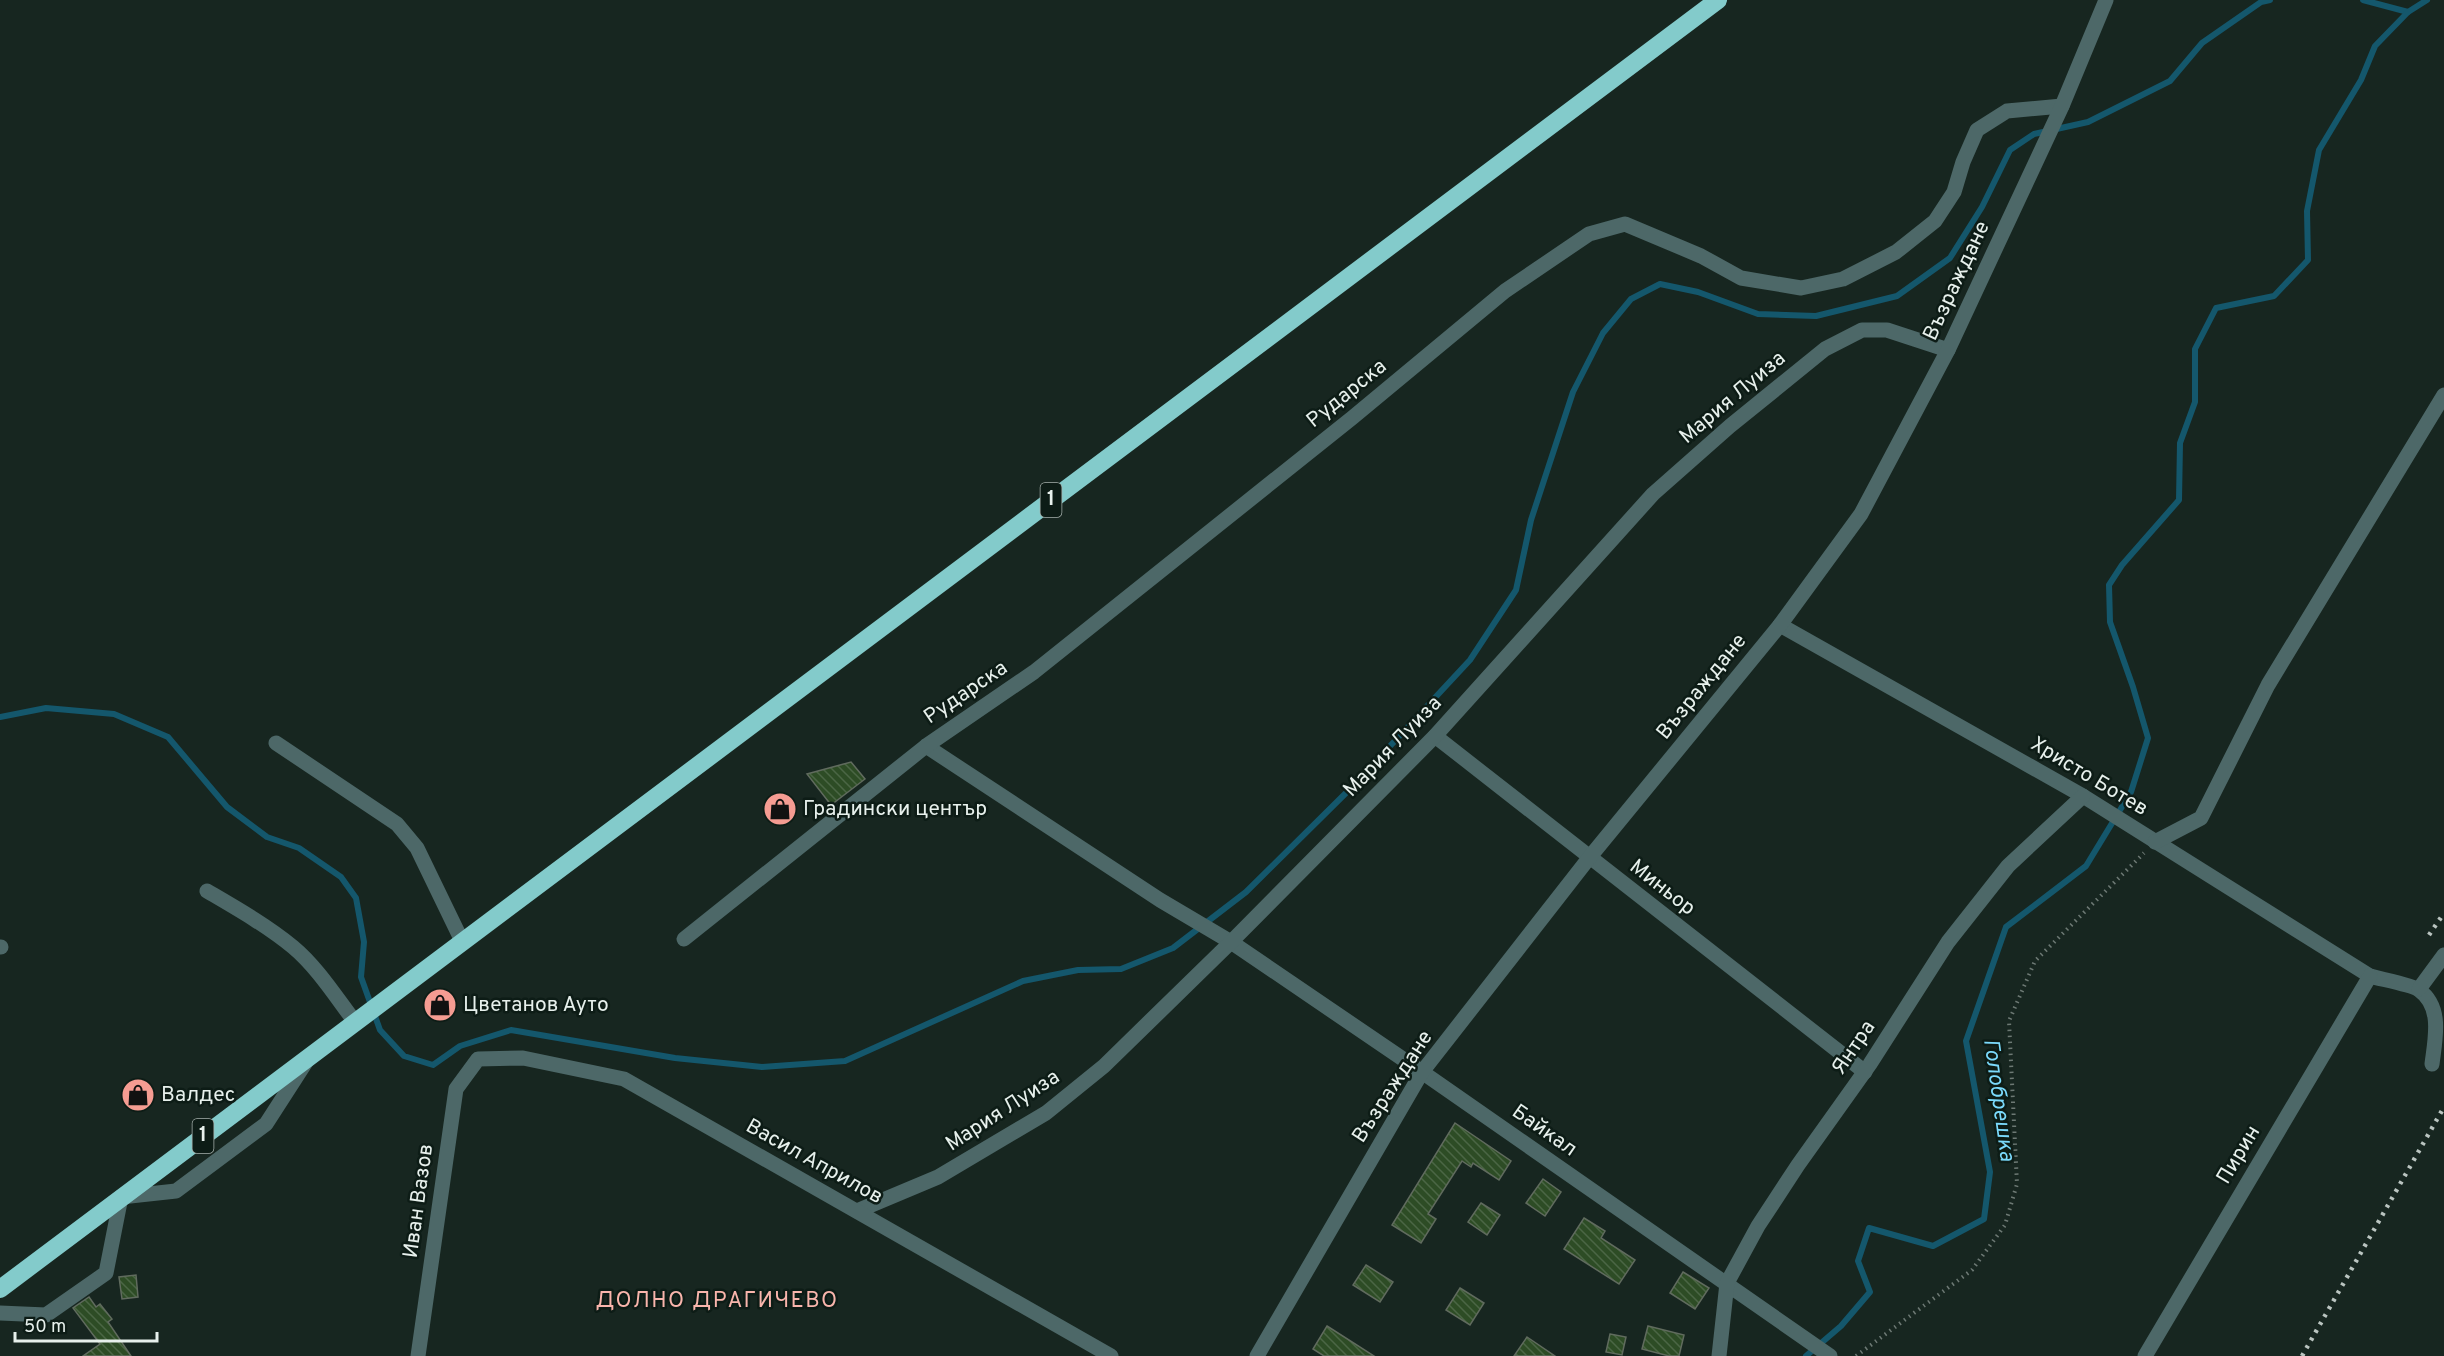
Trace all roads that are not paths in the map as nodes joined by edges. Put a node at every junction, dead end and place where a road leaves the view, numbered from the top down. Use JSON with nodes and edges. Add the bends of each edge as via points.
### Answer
{"nodes":[{"id":1,"x":1718,"y":0,"type":"edge"},
{"id":2,"x":2106,"y":0,"type":"edge"},
{"id":3,"x":2060,"y":111,"type":"junction"},
{"id":4,"x":1948,"y":350,"type":"junction"},
{"id":5,"x":2444,"y":395,"type":"edge"},
{"id":6,"x":1780,"y":625,"type":"junction"},
{"id":7,"x":1435,"y":736,"type":"junction"},
{"id":8,"x":276,"y":743,"type":"dead end"},
{"id":9,"x":926,"y":746,"type":"junction"},
{"id":10,"x":2088,"y":800,"type":"junction"},
{"id":11,"x":2155,"y":842,"type":"junction"},
{"id":12,"x":1589,"y":858,"type":"junction"},
{"id":13,"x":207,"y":891,"type":"dead end"},
{"id":14,"x":684,"y":939,"type":"dead end"},
{"id":15,"x":462,"y":941,"type":"junction"},
{"id":16,"x":1232,"y":942,"type":"junction"},
{"id":17,"x":2444,"y":955,"type":"edge"},
{"id":18,"x":2370,"y":976,"type":"junction"},
{"id":19,"x":2419,"y":989,"type":"junction"},
{"id":20,"x":359,"y":1019,"type":"junction"},
{"id":21,"x":312,"y":1054,"type":"junction"},
{"id":22,"x":478,"y":1059,"type":"joint"},
{"id":23,"x":2432,"y":1064,"type":"dead end"},
{"id":24,"x":1422,"y":1072,"type":"junction"},
{"id":25,"x":1864,"y":1072,"type":"junction"},
{"id":26,"x":121,"y":1197,"type":"junction"},
{"id":27,"x":858,"y":1211,"type":"junction"},
{"id":28,"x":1727,"y":1283,"type":"junction"},
{"id":29,"x":0,"y":1289,"type":"edge"},
{"id":30,"x":0,"y":1313,"type":"edge"},
{"id":31,"x":418,"y":1356,"type":"edge"},
{"id":32,"x":1111,"y":1356,"type":"edge"},
{"id":33,"x":1257,"y":1356,"type":"edge"},
{"id":34,"x":1719,"y":1356,"type":"edge"},
{"id":35,"x":1830,"y":1356,"type":"edge"},
{"id":36,"x":2145,"y":1356,"type":"edge"}],
"edges":[{"from":1,"to":15,"type":"highway","number":"1"},
{"from":2,"to":3,"type":"street","name":"Възраждане"},
{"from":3,"to":4,"type":"street","name":"Възраждане"},
{"from":3,"to":9,"type":"street","name":"Рударска","via":[[2007,111],[1977,130],[1954,192],[1935,220],[1896,252],[1843,279],[1801,288],[1741,278],[1701,256],[1624,224],[1589,234],[1505,291],[1034,672]]},
{"from":4,"to":6,"type":"street","name":"Възраждане","via":[[1861,514]]},
{"from":4,"to":7,"type":"street","name":"Мария Луиза","via":[[1887,330],[1862,330],[1825,349],[1653,494]]},
{"from":5,"to":11,"type":"street","via":[[2268,685],[2200,818]]},
{"from":6,"to":10,"type":"street","name":"Христо Ботев"},
{"from":6,"to":12,"type":"street","name":"Възраждане"},
{"from":7,"to":12,"type":"street","name":"Миньор"},
{"from":7,"to":16,"type":"street","name":"Мария Луиза"},
{"from":8,"to":15,"type":"street","via":[[397,824],[417,848]]},
{"from":9,"to":14,"type":"street","name":"Рударска"},
{"from":9,"to":16,"type":"street","name":"Байкал"},
{"from":10,"to":11,"type":"street","name":"Христо Ботев"},
{"from":10,"to":25,"type":"street","name":"Янтра","via":[[2008,866],[1948,942]]},
{"from":11,"to":18,"type":"street","name":"Христо Ботев"},
{"from":12,"to":24,"type":"street","name":"Възраждане"},
{"from":12,"to":25,"type":"street","name":"Миньор"},
{"from":13,"to":20,"type":"street","via":[[294,948]]},
{"from":15,"to":20,"type":"highway","number":"1"},
{"from":16,"to":24,"type":"street","name":"Байкал"},
{"from":16,"to":27,"type":"street","name":"Мария Луиза","via":[[1104,1066],[1046,1113],[939,1177]]},
{"from":17,"to":19,"type":"street"},
{"from":18,"to":19,"type":"street","name":"Христо Ботев"},
{"from":18,"to":36,"type":"street","name":"Пирин"},
{"from":19,"to":23,"type":"street","via":[[2432,1006],[2437,1023]]},
{"from":20,"to":21,"type":"highway","number":"1"},
{"from":21,"to":26,"type":"highway","number":"1"},
{"from":21,"to":26,"type":"street","via":[[266,1124],[176,1191]]},
{"from":22,"to":27,"type":"street","name":"Васил Априлов","via":[[523,1058],[624,1079]]},
{"from":22,"to":31,"type":"street","name":"Иван Вазов","via":[[456,1089]]},
{"from":24,"to":28,"type":"street","name":"Байкал"},
{"from":24,"to":33,"type":"street","name":"Възраждане"},
{"from":25,"to":28,"type":"street","name":"Янтра","via":[[1775,1200]]},
{"from":26,"to":29,"type":"highway","number":"1"},
{"from":26,"to":30,"type":"street","via":[[106,1273],[46,1316]]},
{"from":27,"to":32,"type":"street","name":"Васил Априлов"},
{"from":28,"to":34,"type":"street","name":"Янтра"},
{"from":28,"to":35,"type":"street","name":"Байкал"}]}
